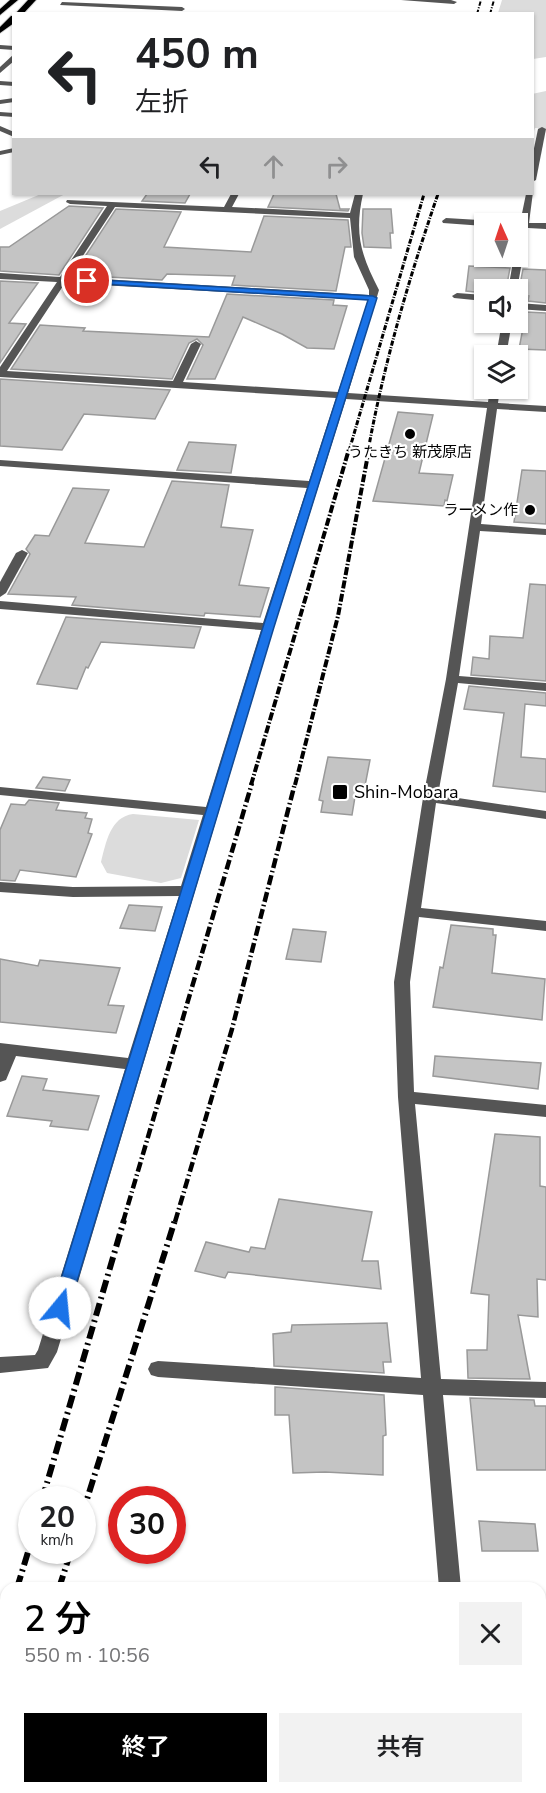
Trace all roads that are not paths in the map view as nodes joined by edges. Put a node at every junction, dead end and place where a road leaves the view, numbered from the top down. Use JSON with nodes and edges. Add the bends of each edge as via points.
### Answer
{"nodes":[{"id":1,"x":14,"y":0,"type":"edge"},
{"id":2,"x":32,"y":0,"type":"edge"},
{"id":3,"x":122,"y":0,"type":"edge"},
{"id":4,"x":404,"y":0,"type":"edge"},
{"id":5,"x":188,"y":1,"type":"edge"},
{"id":6,"x":64,"y":2,"type":"edge"},
{"id":7,"x":453,"y":3,"type":"edge"},
{"id":8,"x":117,"y":6,"type":"junction"},
{"id":9,"x":180,"y":11,"type":"edge"},
{"id":10,"x":20,"y":12,"type":"edge"},
{"id":11,"x":54,"y":12,"type":"dead end"},
{"id":12,"x":113,"y":12,"type":"edge"},
{"id":13,"x":0,"y":14,"type":"edge"},
{"id":14,"x":12,"y":20,"type":"edge"},
{"id":15,"x":0,"y":31,"type":"edge"},
{"id":16,"x":12,"y":58,"type":"edge"},
{"id":17,"x":0,"y":71,"type":"edge"},
{"id":18,"x":542,"y":129,"type":"dead end"},
{"id":19,"x":534,"y":157,"type":"edge"},
{"id":20,"x":546,"y":158,"type":"edge"},
{"id":21,"x":234,"y":195,"type":"edge"},
{"id":22,"x":358,"y":195,"type":"edge"},
{"id":23,"x":530,"y":195,"type":"edge"},
{"id":24,"x":70,"y":202,"type":"dead end"},
{"id":25,"x":113,"y":204,"type":"junction"},
{"id":26,"x":227,"y":209,"type":"junction"},
{"id":27,"x":524,"y":213,"type":"edge"},
{"id":28,"x":354,"y":216,"type":"junction"},
{"id":29,"x":446,"y":221,"type":"dead end"},
{"id":30,"x":474,"y":223,"type":"edge"},
{"id":31,"x":528,"y":225,"type":"edge"},
{"id":32,"x":546,"y":226,"type":"edge"},
{"id":33,"x":0,"y":276,"type":"edge"},
{"id":34,"x":63,"y":280,"type":"junction"},
{"id":35,"x":457,"y":296,"type":"dead end"},
{"id":36,"x":474,"y":297,"type":"edge"},
{"id":37,"x":373,"y":298,"type":"junction"},
{"id":38,"x":528,"y":307,"type":"edge"},
{"id":39,"x":546,"y":308,"type":"edge"},
{"id":40,"x":196,"y":344,"type":"dead end"},
{"id":41,"x":0,"y":373,"type":"edge"},
{"id":42,"x":177,"y":384,"type":"junction"},
{"id":43,"x":340,"y":395,"type":"junction"},
{"id":44,"x":493,"y":399,"type":"edge"},
{"id":45,"x":492,"y":405,"type":"junction"},
{"id":46,"x":546,"y":409,"type":"edge"},
{"id":47,"x":0,"y":463,"type":"edge"},
{"id":48,"x":313,"y":485,"type":"junction"},
{"id":49,"x":475,"y":526,"type":"junction"},
{"id":50,"x":546,"y":532,"type":"edge"},
{"id":51,"x":22,"y":553,"type":"dead end"},
{"id":52,"x":0,"y":593,"type":"edge"},
{"id":53,"x":0,"y":605,"type":"edge"},
{"id":54,"x":268,"y":627,"type":"junction"},
{"id":55,"x":452,"y":679,"type":"junction"},
{"id":56,"x":546,"y":687,"type":"edge"},
{"id":57,"x":0,"y":791,"type":"edge"},
{"id":58,"x":430,"y":798,"type":"junction"},
{"id":59,"x":213,"y":812,"type":"junction"},
{"id":60,"x":546,"y":814,"type":"edge"},
{"id":61,"x":0,"y":887,"type":"edge"},
{"id":62,"x":188,"y":891,"type":"junction"},
{"id":63,"x":412,"y":912,"type":"junction"},
{"id":64,"x":546,"y":926,"type":"edge"},
{"id":65,"x":5,"y":1050,"type":"edge"},
{"id":66,"x":135,"y":1064,"type":"junction"},
{"id":67,"x":0,"y":1076,"type":"edge"},
{"id":68,"x":406,"y":1096,"type":"junction"},
{"id":69,"x":546,"y":1111,"type":"edge"},
{"id":70,"x":0,"y":1365,"type":"edge"},
{"id":71,"x":158,"y":1369,"type":"dead end"},
{"id":72,"x":431,"y":1387,"type":"junction"},
{"id":73,"x":546,"y":1390,"type":"edge"},
{"id":74,"x":449,"y":1582,"type":"edge"}],
"edges":[{"from":1,"to":13,"type":"highway"},
{"from":2,"to":10,"type":"highway"},
{"from":3,"to":8,"type":"street"},
{"from":4,"to":7,"type":"street"},
{"from":5,"to":9,"type":"street"},
{"from":6,"to":8,"type":"street"},
{"from":6,"to":11,"type":"street"},
{"from":8,"to":9,"type":"street"},
{"from":8,"to":12,"type":"street"},
{"from":14,"to":15,"type":"highway"},
{"from":16,"to":17,"type":"street"},
{"from":18,"to":19,"type":"street"},
{"from":19,"to":20,"type":"street"},
{"from":21,"to":26,"type":"street"},
{"from":22,"to":28,"type":"street"},
{"from":23,"to":27,"type":"street"},
{"from":24,"to":25,"type":"street"},
{"from":25,"to":26,"type":"street"},
{"from":25,"to":34,"type":"street"},
{"from":26,"to":28,"type":"street"},
{"from":28,"to":37,"type":"street","via":[[357,251],[374,290]]},
{"from":29,"to":30,"type":"street"},
{"from":31,"to":32,"type":"street"},
{"from":33,"to":34,"type":"street"},
{"from":34,"to":37,"type":"street"},
{"from":34,"to":41,"type":"street"},
{"from":35,"to":36,"type":"street"},
{"from":37,"to":43,"type":"street"},
{"from":38,"to":39,"type":"street"},
{"from":40,"to":42,"type":"street"},
{"from":41,"to":42,"type":"street"},
{"from":42,"to":43,"type":"street"},
{"from":43,"to":45,"type":"street"},
{"from":43,"to":48,"type":"street"},
{"from":44,"to":45,"type":"street"},
{"from":45,"to":46,"type":"street"},
{"from":45,"to":49,"type":"street"},
{"from":47,"to":48,"type":"street"},
{"from":48,"to":54,"type":"street"},
{"from":49,"to":50,"type":"street"},
{"from":49,"to":55,"type":"street"},
{"from":51,"to":52,"type":"street"},
{"from":53,"to":54,"type":"street"},
{"from":54,"to":59,"type":"street"},
{"from":55,"to":56,"type":"street"},
{"from":55,"to":58,"type":"street"},
{"from":57,"to":59,"type":"street"},
{"from":58,"to":60,"type":"street"},
{"from":58,"to":63,"type":"street"},
{"from":59,"to":62,"type":"street"},
{"from":61,"to":62,"type":"street","via":[[73,892]]},
{"from":62,"to":66,"type":"street"},
{"from":63,"to":64,"type":"street"},
{"from":63,"to":68,"type":"street","via":[[402,982]]},
{"from":65,"to":66,"type":"street"},
{"from":65,"to":67,"type":"street"},
{"from":66,"to":70,"type":"street","via":[[47,1352],[41,1362]]},
{"from":68,"to":69,"type":"street"},
{"from":68,"to":72,"type":"street"},
{"from":71,"to":72,"type":"street"},
{"from":72,"to":73,"type":"street"},
{"from":72,"to":74,"type":"street"}]}
